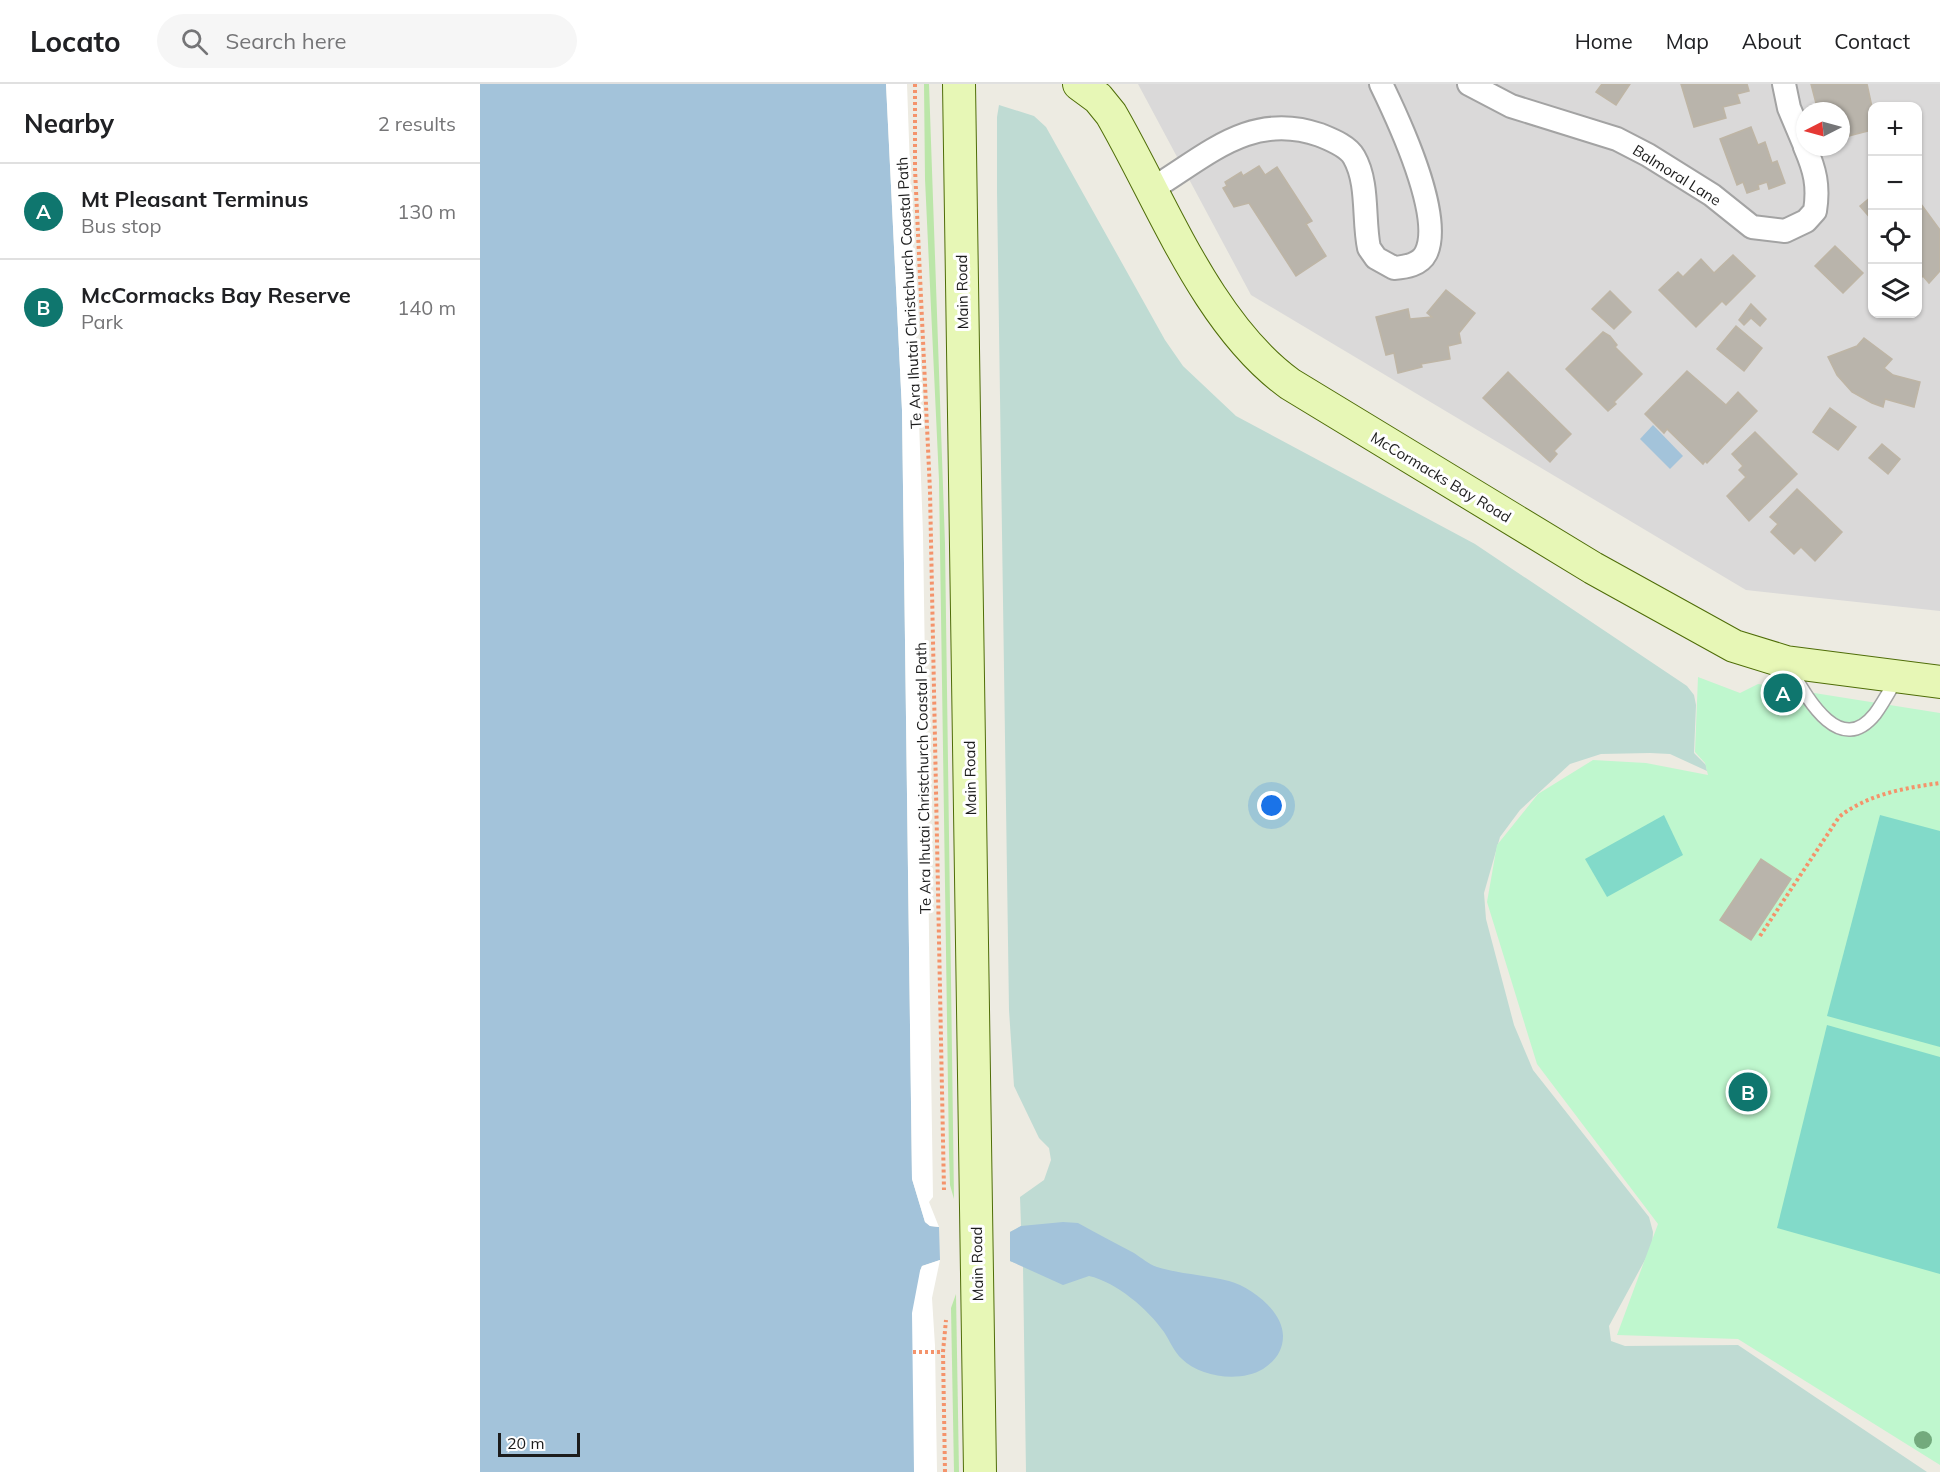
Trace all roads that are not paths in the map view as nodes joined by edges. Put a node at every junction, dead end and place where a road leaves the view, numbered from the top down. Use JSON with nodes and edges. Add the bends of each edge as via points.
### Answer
{"nodes":[{"id":1,"x":959,"y":84,"type":"edge"},
{"id":2,"x":1079,"y":84,"type":"edge"},
{"id":3,"x":1381,"y":84,"type":"edge"},
{"id":4,"x":1469,"y":84,"type":"edge"},
{"id":5,"x":1784,"y":84,"type":"edge"},
{"id":6,"x":1796,"y":126,"type":"edge"},
{"id":7,"x":1809,"y":156,"type":"edge"},
{"id":8,"x":1152,"y":189,"type":"junction"},
{"id":9,"x":1786,"y":662,"type":"junction"},
{"id":10,"x":1897,"y":678,"type":"junction"},
{"id":11,"x":1940,"y":682,"type":"edge"},
{"id":12,"x":980,"y":1472,"type":"edge"}],
"edges":[{"from":1,"to":12,"type":"main road","name":"Main Road"},
{"from":2,"to":8,"type":"main road","name":"McCormacks Bay Road","via":[[1111,114]]},
{"from":3,"to":8,"type":"street","via":[[1411,151],[1426,206],[1429,242],[1417,262],[1394,268],[1376,258],[1369,248],[1362,185],[1354,156],[1317,134],[1276,127],[1246,132]]},
{"from":4,"to":7,"type":"street","name":"Balmoral Lane","via":[[1511,106],[1617,139],[1712,195],[1752,226],[1770,231],[1796,227],[1815,211],[1817,174]]},
{"from":5,"to":6,"type":"street","name":"Balmoral Lane"},
{"from":8,"to":9,"type":"main road","name":"McCormacks Bay Road","via":[[1229,324],[1270,370],[1450,484],[1593,568],[1734,646]]},
{"from":9,"to":10,"type":"main road","name":"McCormacks Bay Road"},
{"from":9,"to":10,"type":"lane","via":[[1824,719],[1845,728],[1861,726],[1874,716]]},
{"from":10,"to":11,"type":"main road","name":"McCormacks Bay Road"}]}
